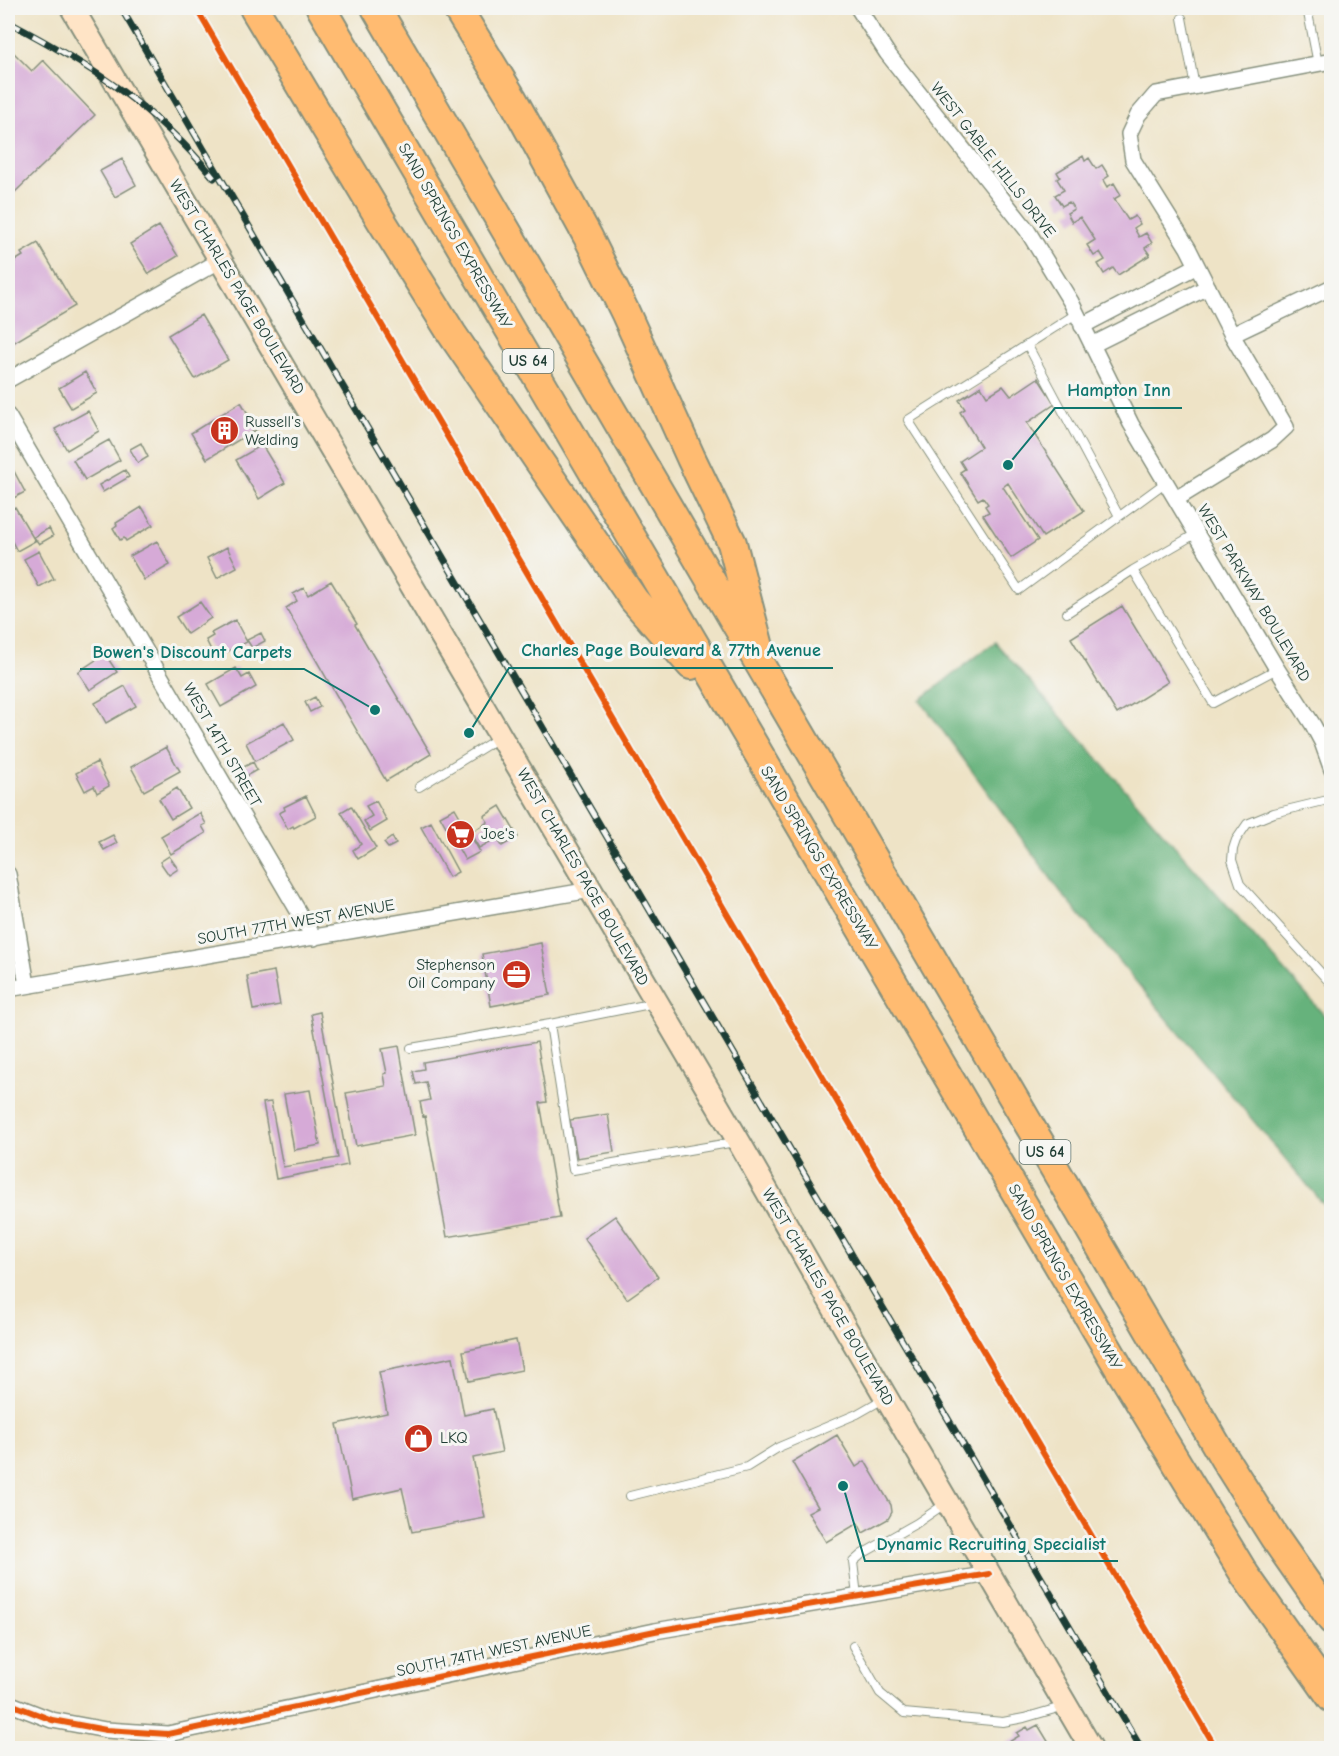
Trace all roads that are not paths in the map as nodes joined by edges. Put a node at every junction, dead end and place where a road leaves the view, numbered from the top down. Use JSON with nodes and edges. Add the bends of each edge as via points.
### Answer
{"nodes":[{"id":1,"x":72,"y":8,"type":"edge"},
{"id":2,"x":254,"y":8,"type":"edge"},
{"id":3,"x":321,"y":8,"type":"edge"},
{"id":4,"x":376,"y":8,"type":"edge"},
{"id":5,"x":458,"y":8,"type":"edge"},
{"id":6,"x":858,"y":8,"type":"edge"},
{"id":7,"x":1307,"y":8,"type":"edge"},
{"id":8,"x":1182,"y":18,"type":"dead end"},
{"id":9,"x":1325,"y":63,"type":"edge"},
{"id":10,"x":1195,"y":87,"type":"junction"},
{"id":11,"x":221,"y":260,"type":"junction"},
{"id":12,"x":1197,"y":266,"type":"junction"},
{"id":13,"x":1208,"y":287,"type":"junction"},
{"id":14,"x":1332,"y":287,"type":"edge"},
{"id":15,"x":1079,"y":320,"type":"junction"},
{"id":16,"x":1232,"y":335,"type":"junction"},
{"id":17,"x":1092,"y":345,"type":"junction"},
{"id":18,"x":1028,"y":346,"type":"junction"},
{"id":19,"x":8,"y":380,"type":"edge"},
{"id":20,"x":8,"y":416,"type":"edge"},
{"id":21,"x":1166,"y":482,"type":"junction"},
{"id":22,"x":1176,"y":499,"type":"junction"},
{"id":23,"x":1119,"y":516,"type":"junction"},
{"id":24,"x":1197,"y":533,"type":"junction"},
{"id":25,"x":1133,"y":570,"type":"junction"},
{"id":26,"x":1067,"y":613,"type":"dead end"},
{"id":27,"x":1277,"y":669,"type":"junction"},
{"id":28,"x":767,"y":678,"type":"junction"},
{"id":29,"x":735,"y":715,"type":"junction"},
{"id":30,"x":501,"y":736,"type":"junction"},
{"id":31,"x":1332,"y":770,"type":"edge"},
{"id":32,"x":419,"y":787,"type":"dead end"},
{"id":33,"x":1332,"y":799,"type":"edge"},
{"id":34,"x":8,"y":874,"type":"edge"},
{"id":35,"x":591,"y":890,"type":"junction"},
{"id":36,"x":314,"y":938,"type":"junction"},
{"id":37,"x":27,"y":985,"type":"junction"},
{"id":38,"x":1332,"y":985,"type":"edge"},
{"id":39,"x":8,"y":989,"type":"edge"},
{"id":40,"x":656,"y":1003,"type":"junction"},
{"id":41,"x":550,"y":1024,"type":"junction"},
{"id":42,"x":411,"y":1048,"type":"dead end"},
{"id":43,"x":739,"y":1142,"type":"junction"},
{"id":44,"x":886,"y":1398,"type":"junction"},
{"id":45,"x":630,"y":1496,"type":"dead end"},
{"id":46,"x":947,"y":1502,"type":"junction"},
{"id":47,"x":989,"y":1574,"type":"junction"},
{"id":48,"x":857,"y":1596,"type":"junction"},
{"id":49,"x":1332,"y":1620,"type":"edge"},
{"id":50,"x":854,"y":1646,"type":"dead end"},
{"id":51,"x":1332,"y":1698,"type":"edge"},
{"id":52,"x":8,"y":1703,"type":"edge"},
{"id":53,"x":1066,"y":1705,"type":"junction"},
{"id":54,"x":1091,"y":1749,"type":"edge"}],
"edges":[{"from":1,"to":11,"type":"main road","name":"WEST CHARLES PAGE BOULEVARD"},
{"from":2,"to":29,"type":"highway","via":[[459,344],[634,600]]},
{"from":3,"to":29,"type":"highway","name":"SAND SPRINGS EXPRESSWAY","number":"US 64"},
{"from":4,"to":28,"type":"highway","number":"US 64"},
{"from":5,"to":28,"type":"highway","via":[[588,237],[732,543]]},
{"from":6,"to":15,"type":"street","name":"WEST GABLE HILLS DRIVE","via":[[887,53],[1027,230]]},
{"from":7,"to":9,"type":"lane"},
{"from":8,"to":10,"type":"lane"},
{"from":9,"to":10,"type":"street"},
{"from":10,"to":12,"type":"street","via":[[1156,94],[1138,115],[1129,134],[1133,160]]},
{"from":11,"to":19,"type":"street"},
{"from":11,"to":30,"type":"main road","name":"WEST CHARLES PAGE BOULEVARD"},
{"from":12,"to":13,"type":"street"},
{"from":12,"to":15,"type":"street"},
{"from":13,"to":16,"type":"street"},
{"from":13,"to":17,"type":"street"},
{"from":14,"to":16,"type":"street"},
{"from":15,"to":17,"type":"street","name":"WEST GABLE HILLS DRIVE"},
{"from":15,"to":18,"type":"lane"},
{"from":16,"to":22,"type":"street","via":[[1286,427],[1272,440]]},
{"from":17,"to":21,"type":"street","name":"WEST GABLE HILLS DRIVE","via":[[1131,424]]},
{"from":18,"to":23,"type":"lane"},
{"from":18,"to":23,"type":"lane","via":[[908,420],[1019,590]]},
{"from":20,"to":36,"type":"street","name":"WEST 14TH STREET"},
{"from":21,"to":22,"type":"street","name":"WEST GABLE HILLS DRIVE"},
{"from":21,"to":23,"type":"lane"},
{"from":22,"to":24,"type":"street","name":"WEST PARKWAY BOULEVARD"},
{"from":24,"to":25,"type":"lane"},
{"from":24,"to":27,"type":"street","name":"WEST PARKWAY BOULEVARD"},
{"from":25,"to":26,"type":"lane"},
{"from":25,"to":27,"type":"lane","via":[[1213,703]]},
{"from":27,"to":31,"type":"street","name":"WEST PARKWAY BOULEVARD","via":[[1313,725]]},
{"from":28,"to":49,"type":"highway","number":"US 64","via":[[1224,1458]]},
{"from":29,"to":51,"type":"highway","name":"SAND SPRINGS EXPRESSWAY","number":"US 64","via":[[1194,1493],[1245,1575]]},
{"from":30,"to":32,"type":"lane"},
{"from":30,"to":35,"type":"main road","name":"WEST CHARLES PAGE BOULEVARD"},
{"from":33,"to":38,"type":"lane","via":[[1247,824],[1236,840],[1232,860],[1240,884]]},
{"from":34,"to":37,"type":"street"},
{"from":35,"to":36,"type":"street","name":"SOUTH 77TH WEST AVENUE"},
{"from":35,"to":40,"type":"main road","name":"WEST CHARLES PAGE BOULEVARD"},
{"from":36,"to":37,"type":"street","name":"SOUTH 77TH WEST AVENUE"},
{"from":37,"to":39,"type":"street","name":"SOUTH 77TH WEST AVENUE"},
{"from":40,"to":41,"type":"lane"},
{"from":40,"to":43,"type":"main road","name":"WEST CHARLES PAGE BOULEVARD"},
{"from":41,"to":42,"type":"lane"},
{"from":41,"to":43,"type":"lane","via":[[573,1170]]},
{"from":43,"to":44,"type":"main road","name":"WEST CHARLES PAGE BOULEVARD"},
{"from":44,"to":45,"type":"lane","via":[[778,1446],[747,1467]]},
{"from":44,"to":46,"type":"main road","name":"WEST CHARLES PAGE BOULEVARD"},
{"from":46,"to":47,"type":"main road","name":"WEST CHARLES PAGE BOULEVARD"},
{"from":46,"to":48,"type":"lane","via":[[853,1562]]},
{"from":47,"to":48,"type":"street","name":"SOUTH 74TH WEST AVENUE"},
{"from":47,"to":53,"type":"main road","name":"WEST CHARLES PAGE BOULEVARD"},
{"from":48,"to":52,"type":"street","name":"SOUTH 74TH WEST AVENUE","via":[[655,1631],[168,1734],[106,1730],[52,1720]]},
{"from":50,"to":53,"type":"lane","via":[[880,1693],[904,1713],[1003,1722]]},
{"from":53,"to":54,"type":"main road","name":"WEST CHARLES PAGE BOULEVARD"}]}
